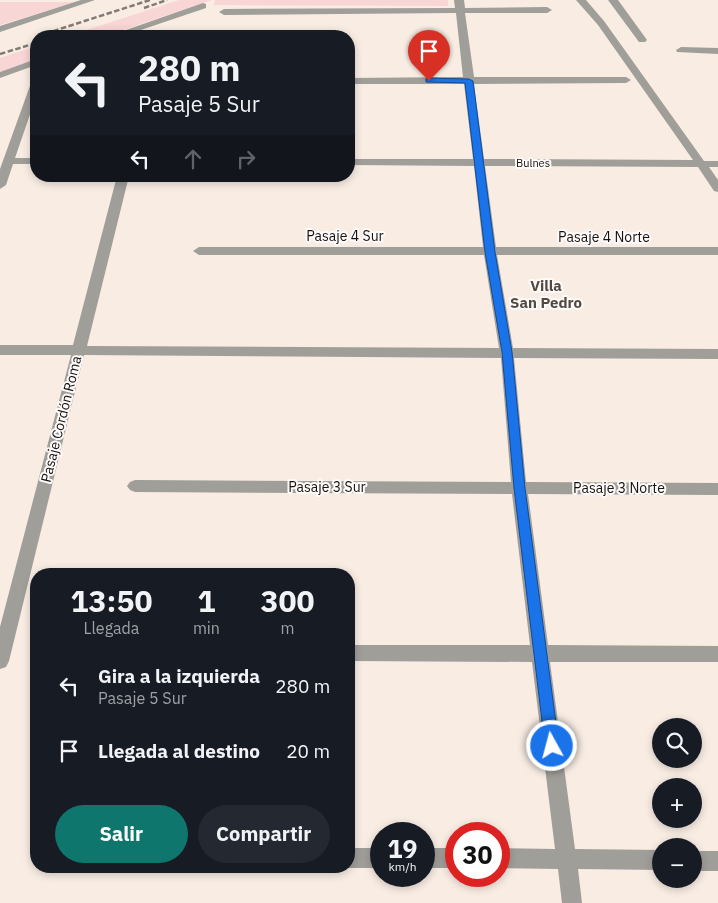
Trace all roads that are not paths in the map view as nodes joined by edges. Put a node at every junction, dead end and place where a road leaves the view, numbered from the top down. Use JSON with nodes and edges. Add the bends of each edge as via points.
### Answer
{"nodes":[{"id":1,"x":90,"y":0,"type":"edge"},
{"id":2,"x":581,"y":0,"type":"edge"},
{"id":3,"x":612,"y":0,"type":"edge"},
{"id":4,"x":459,"y":5,"type":"edge"},
{"id":5,"x":203,"y":6,"type":"dead end"},
{"id":6,"x":547,"y":10,"type":"dead end"},
{"id":7,"x":224,"y":12,"type":"dead end"},
{"id":8,"x":160,"y":21,"type":"junction"},
{"id":9,"x":0,"y":29,"type":"edge"},
{"id":10,"x":132,"y":30,"type":"edge"},
{"id":11,"x":158,"y":30,"type":"edge"},
{"id":12,"x":642,"y":40,"type":"dead end"},
{"id":13,"x":681,"y":50,"type":"dead end"},
{"id":14,"x":718,"y":51,"type":"edge"},
{"id":15,"x":30,"y":64,"type":"edge"},
{"id":16,"x":0,"y":75,"type":"edge"},
{"id":17,"x":626,"y":80,"type":"dead end"},
{"id":18,"x":355,"y":81,"type":"edge"},
{"id":19,"x":469,"y":81,"type":"junction"},
{"id":20,"x":30,"y":101,"type":"edge"},
{"id":21,"x":10,"y":160,"type":"junction"},
{"id":22,"x":30,"y":161,"type":"edge"},
{"id":23,"x":355,"y":162,"type":"edge"},
{"id":24,"x":479,"y":162,"type":"junction"},
{"id":25,"x":701,"y":164,"type":"junction"},
{"id":26,"x":718,"y":164,"type":"edge"},
{"id":27,"x":122,"y":182,"type":"edge"},
{"id":28,"x":0,"y":185,"type":"edge"},
{"id":29,"x":718,"y":188,"type":"edge"},
{"id":30,"x":199,"y":250,"type":"dead end"},
{"id":31,"x":718,"y":251,"type":"edge"},
{"id":32,"x":490,"y":252,"type":"junction"},
{"id":33,"x":0,"y":350,"type":"edge"},
{"id":34,"x":79,"y":350,"type":"junction"},
{"id":35,"x":507,"y":352,"type":"junction"},
{"id":36,"x":718,"y":354,"type":"edge"},
{"id":37,"x":135,"y":486,"type":"dead end"},
{"id":38,"x":520,"y":488,"type":"junction"},
{"id":39,"x":718,"y":489,"type":"edge"},
{"id":40,"x":355,"y":653,"type":"edge"},
{"id":41,"x":540,"y":653,"type":"junction"},
{"id":42,"x":718,"y":654,"type":"edge"},
{"id":43,"x":0,"y":661,"type":"edge"},
{"id":44,"x":355,"y":858,"type":"edge"},
{"id":45,"x":370,"y":858,"type":"edge"},
{"id":46,"x":510,"y":858,"type":"edge"},
{"id":47,"x":566,"y":858,"type":"junction"},
{"id":48,"x":652,"y":860,"type":"edge"},
{"id":49,"x":702,"y":860,"type":"edge"},
{"id":50,"x":718,"y":861,"type":"edge"},
{"id":51,"x":572,"y":903,"type":"edge"}],
"edges":[{"from":1,"to":9,"type":"street"},
{"from":2,"to":25,"type":"street","via":[[601,23]]},
{"from":3,"to":12,"type":"street"},
{"from":4,"to":6,"type":"street"},
{"from":4,"to":7,"type":"street"},
{"from":4,"to":19,"type":"street"},
{"from":5,"to":8,"type":"street"},
{"from":8,"to":10,"type":"street"},
{"from":8,"to":11,"type":"street"},
{"from":13,"to":14,"type":"street"},
{"from":15,"to":16,"type":"street"},
{"from":17,"to":19,"type":"street"},
{"from":18,"to":19,"type":"street"},
{"from":19,"to":24,"type":"street"},
{"from":20,"to":21,"type":"street"},
{"from":21,"to":22,"type":"street"},
{"from":21,"to":28,"type":"street"},
{"from":23,"to":24,"type":"street","name":"Bulnes"},
{"from":24,"to":25,"type":"street","name":"Bulnes"},
{"from":24,"to":32,"type":"street"},
{"from":25,"to":26,"type":"street","name":"Bulnes"},
{"from":25,"to":29,"type":"street"},
{"from":27,"to":34,"type":"street","name":"Pasaje Cordón Roma"},
{"from":30,"to":32,"type":"street","name":"Pasaje 4 Sur"},
{"from":31,"to":32,"type":"street","name":"Pasaje 4 Norte"},
{"from":32,"to":35,"type":"street"},
{"from":33,"to":34,"type":"street"},
{"from":34,"to":35,"type":"street"},
{"from":34,"to":43,"type":"street","name":"Pasaje Cordón Roma"},
{"from":35,"to":36,"type":"street"},
{"from":35,"to":38,"type":"street"},
{"from":37,"to":38,"type":"street","name":"Pasaje 3 Sur"},
{"from":38,"to":39,"type":"street","name":"Pasaje 3 Norte"},
{"from":38,"to":41,"type":"street"},
{"from":40,"to":41,"type":"street"},
{"from":41,"to":42,"type":"street"},
{"from":41,"to":47,"type":"street"},
{"from":44,"to":45,"type":"street"},
{"from":46,"to":47,"type":"street"},
{"from":47,"to":48,"type":"street"},
{"from":47,"to":51,"type":"street"},
{"from":49,"to":50,"type":"street"}]}
